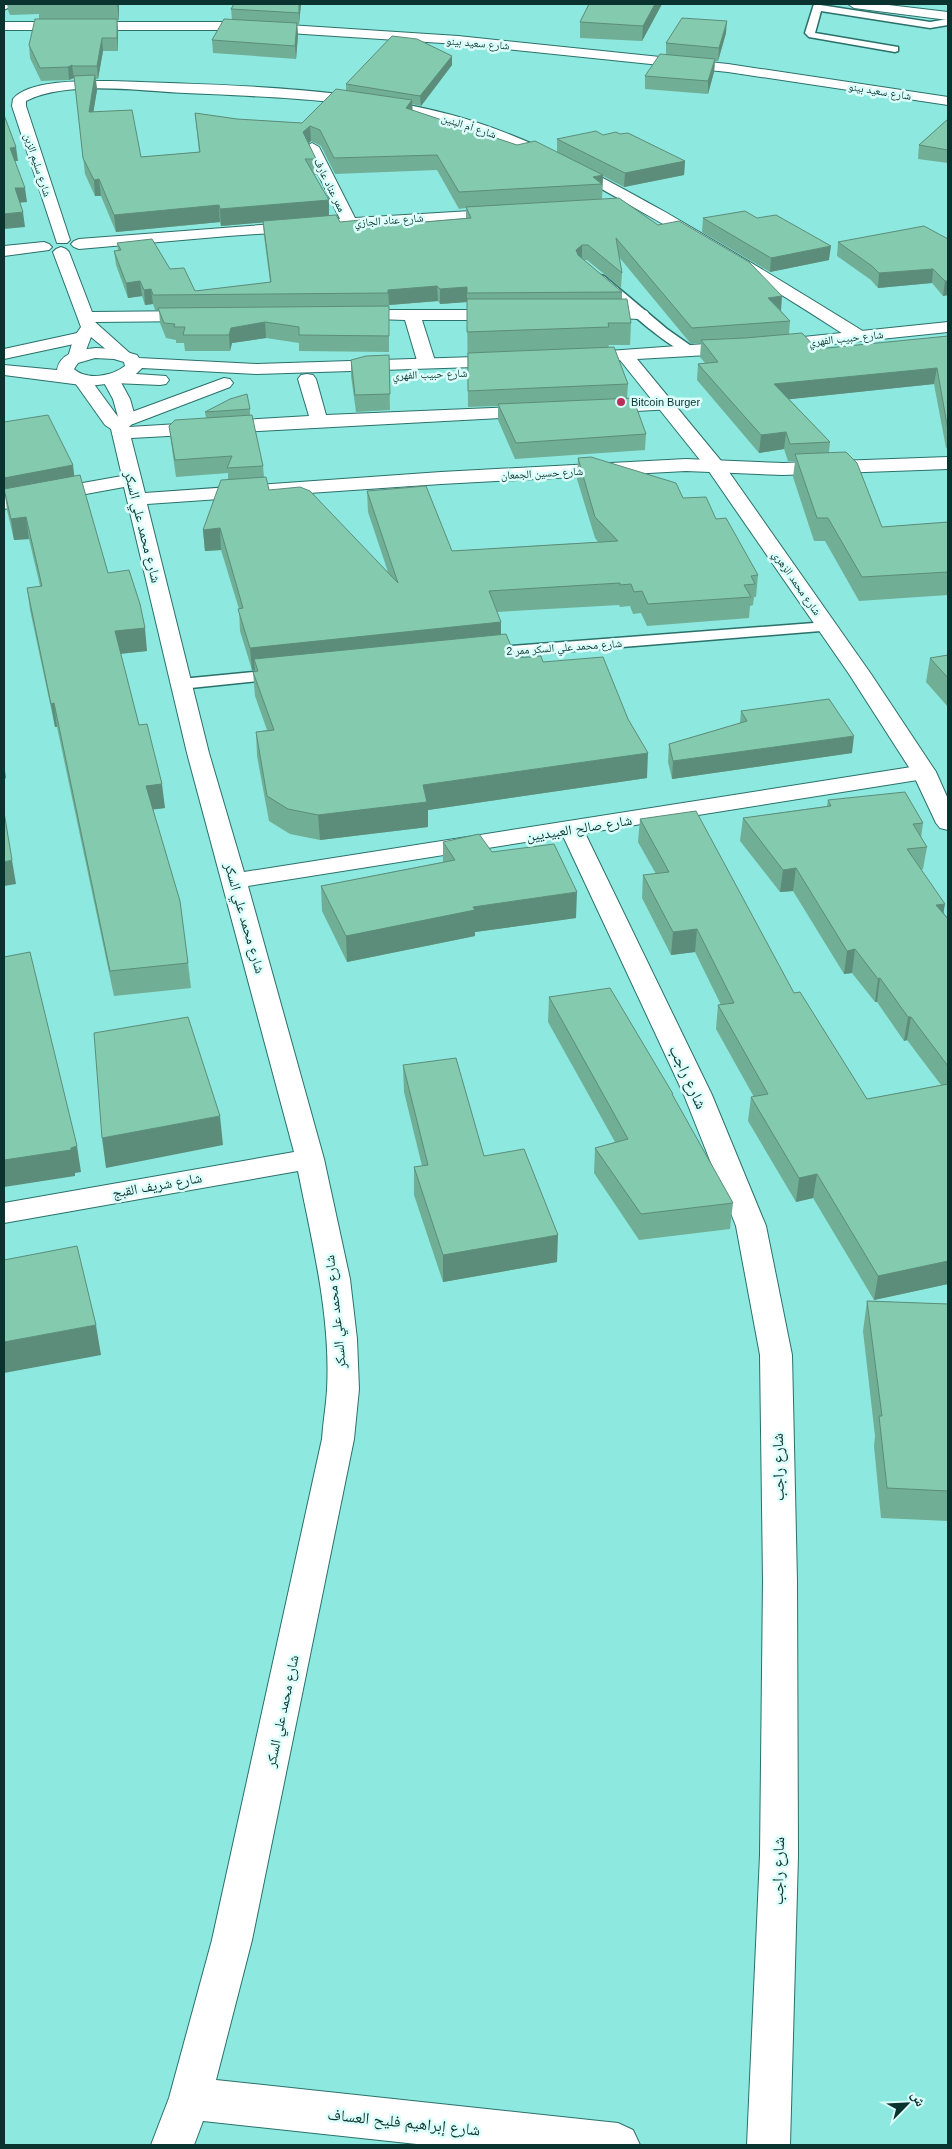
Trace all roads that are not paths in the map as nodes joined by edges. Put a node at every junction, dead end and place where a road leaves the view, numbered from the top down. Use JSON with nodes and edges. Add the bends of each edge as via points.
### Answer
{"nodes":[{"id":1,"x":9,"y":4,"type":"edge"},
{"id":2,"x":854,"y":4,"type":"edge"},
{"id":3,"x":922,"y":4,"type":"edge"},
{"id":4,"x":4,"y":6,"type":"edge"},
{"id":5,"x":818,"y":6,"type":"edge"},
{"id":6,"x":948,"y":7,"type":"edge"},
{"id":7,"x":948,"y":16,"type":"edge"},
{"id":8,"x":948,"y":22,"type":"edge"},
{"id":9,"x":4,"y":26,"type":"edge"},
{"id":10,"x":895,"y":49,"type":"dead end"},
{"id":11,"x":27,"y":94,"type":"joint"},
{"id":12,"x":948,"y":101,"type":"edge"},
{"id":13,"x":312,"y":147,"type":"edge"},
{"id":14,"x":640,"y":204,"type":"junction"},
{"id":15,"x":612,"y":206,"type":"edge"},
{"id":16,"x":521,"y":212,"type":"edge"},
{"id":17,"x":349,"y":222,"type":"junction"},
{"id":18,"x":61,"y":246,"type":"junction"},
{"id":19,"x":4,"y":251,"type":"edge"},
{"id":20,"x":590,"y":271,"type":"edge"},
{"id":21,"x":522,"y":314,"type":"edge"},
{"id":22,"x":571,"y":314,"type":"edge"},
{"id":23,"x":641,"y":314,"type":"junction"},
{"id":24,"x":333,"y":315,"type":"edge"},
{"id":25,"x":412,"y":315,"type":"junction"},
{"id":26,"x":214,"y":316,"type":"edge"},
{"id":27,"x":85,"y":327,"type":"junction"},
{"id":28,"x":948,"y":327,"type":"edge"},
{"id":29,"x":860,"y":338,"type":"junction"},
{"id":30,"x":744,"y":348,"type":"junction"},
{"id":31,"x":689,"y":351,"type":"junction"},
{"id":32,"x":4,"y":356,"type":"edge"},
{"id":33,"x":74,"y":358,"type":"junction"},
{"id":34,"x":129,"y":359,"type":"junction"},
{"id":35,"x":628,"y":361,"type":"junction"},
{"id":36,"x":427,"y":364,"type":"junction"},
{"id":37,"x":563,"y":364,"type":"edge"},
{"id":38,"x":4,"y":370,"type":"edge"},
{"id":39,"x":78,"y":378,"type":"junction"},
{"id":40,"x":112,"y":379,"type":"junction"},
{"id":41,"x":307,"y":379,"type":"junction"},
{"id":42,"x":224,"y":383,"type":"junction"},
{"id":43,"x":667,"y":405,"type":"junction"},
{"id":44,"x":578,"y":409,"type":"edge"},
{"id":45,"x":558,"y":410,"type":"edge"},
{"id":46,"x":319,"y":421,"type":"junction"},
{"id":47,"x":122,"y":426,"type":"junction"},
{"id":48,"x":948,"y":463,"type":"edge"},
{"id":49,"x":715,"y":466,"type":"junction"},
{"id":50,"x":134,"y":490,"type":"junction"},
{"id":51,"x":4,"y":502,"type":"edge"},
{"id":52,"x":827,"y":627,"type":"junction"},
{"id":53,"x":465,"y":655,"type":"edge"},
{"id":54,"x":299,"y":672,"type":"edge"},
{"id":55,"x":181,"y":684,"type":"junction"},
{"id":56,"x":924,"y":772,"type":"junction"},
{"id":57,"x":948,"y":823,"type":"edge"},
{"id":58,"x":571,"y":829,"type":"junction"},
{"id":59,"x":235,"y":881,"type":"junction"},
{"id":60,"x":310,"y":1159,"type":"junction"},
{"id":61,"x":4,"y":1213,"type":"edge"},
{"id":62,"x":190,"y":2098,"type":"junction"},
{"id":63,"x":173,"y":2145,"type":"edge"},
{"id":64,"x":618,"y":2145,"type":"edge"},
{"id":65,"x":770,"y":2145,"type":"edge"}],
"edges":[{"from":1,"to":4,"type":"main road"},
{"from":2,"to":7,"type":"main road"},
{"from":3,"to":6,"type":"main road"},
{"from":5,"to":8,"type":"lane","via":[[930,25]]},
{"from":5,"to":10,"type":"lane","via":[[812,35]]},
{"from":9,"to":12,"type":"main road","name":"شارع سعيد بينو","via":[[244,26],[428,38],[728,68]]},
{"from":11,"to":14,"type":"main road","name":"شارع أم البنين","via":[[70,86],[158,87],[304,96],[415,110],[528,146]]},
{"from":11,"to":18,"type":"main road","name":"شارع سليم الزبن","via":[[20,99],[19,106]]},
{"from":13,"to":17,"type":"main road","name":"ممر عناد عارف"},
{"from":14,"to":15,"type":"main road"},
{"from":14,"to":29,"type":"main road","name":"شارع أم البنين","via":[[769,278]]},
{"from":16,"to":17,"type":"main road","name":"شارع عناد الجازي"},
{"from":17,"to":18,"type":"main road","name":"شارع عناد الجازي","via":[[79,244],[70,240]]},
{"from":18,"to":19,"type":"main road","via":[[53,241],[44,247]]},
{"from":18,"to":27,"type":"main road","name":"شارع سليم الزبن"},
{"from":20,"to":23,"type":"lane"},
{"from":21,"to":25,"type":"main road"},
{"from":22,"to":23,"type":"main road"},
{"from":23,"to":31,"type":"lane"},
{"from":24,"to":25,"type":"main road"},
{"from":25,"to":36,"type":"main road"},
{"from":26,"to":27,"type":"main road"},
{"from":27,"to":32,"type":"main road"},
{"from":27,"to":33,"type":"main road"},
{"from":27,"to":34,"type":"main road"},
{"from":28,"to":29,"type":"main road","name":"شارع حبيب الفهري"},
{"from":29,"to":30,"type":"main road","name":"شارع حبيب الفهري"},
{"from":30,"to":31,"type":"main road","name":"شارع حبيب الفهري"},
{"from":30,"to":35,"type":"main road","name":"شارع حبيب الفهري","via":[[723,353]]},
{"from":31,"to":35,"type":"main road","name":"شارع حبيب الفهري"},
{"from":32,"to":33,"type":"main road","name":"شارع حبيب الفهري"},
{"from":33,"to":34,"type":"main road","name":"شارع حبيب الفهري","via":[[106,353]]},
{"from":33,"to":39,"type":"main road","via":[[65,370]]},
{"from":34,"to":36,"type":"main road","name":"شارع حبيب الفهري","via":[[258,369]]},
{"from":34,"to":40,"type":"main road","via":[[134,367],[130,372]]},
{"from":35,"to":37,"type":"main road","name":"شارع حبيب الفهري"},
{"from":35,"to":43,"type":"main road","name":"شارع محمد الزهري"},
{"from":36,"to":41,"type":"main road","name":"شارع حبيب الفهري","via":[[520,365]]},
{"from":38,"to":39,"type":"main road","name":"شارع حبيب الفهري"},
{"from":39,"to":40,"type":"main road","name":"شارع حبيب الفهري"},
{"from":39,"to":47,"type":"main road","via":[[111,421]]},
{"from":40,"to":42,"type":"main road","name":"شارع حبيب الفهري"},
{"from":40,"to":47,"type":"main road","name":"شارع محمد علي السكر","via":[[124,406]]},
{"from":41,"to":42,"type":"main road","name":"شارع حبيب الفهري"},
{"from":41,"to":46,"type":"main road"},
{"from":42,"to":47,"type":"main road"},
{"from":43,"to":44,"type":"main road"},
{"from":43,"to":49,"type":"main road","name":"شارع محمد الزهري"},
{"from":45,"to":46,"type":"main road"},
{"from":46,"to":47,"type":"main road"},
{"from":47,"to":50,"type":"main road","name":"شارع محمد علي السكر"},
{"from":48,"to":49,"type":"main road","name":"شارع حسين الجمعان","via":[[783,469]]},
{"from":49,"to":50,"type":"main road","name":"شارع حسين الجمعان"},
{"from":49,"to":52,"type":"main road","name":"شارع محمد الزهري"},
{"from":50,"to":51,"type":"main road","name":"شارع حسين الجمعان"},
{"from":50,"to":55,"type":"main road","name":"شارع محمد علي السكر"},
{"from":52,"to":53,"type":"lane","name":"شارع محمد علي السكر ممر 2"},
{"from":52,"to":56,"type":"main road","name":"شارع محمد الزهري"},
{"from":54,"to":55,"type":"lane"},
{"from":55,"to":59,"type":"main road","name":"شارع محمد علي السكر"},
{"from":56,"to":57,"type":"main road","name":"شارع محمد الزهري"},
{"from":56,"to":58,"type":"main road","name":"شارع صالح العبيديين"},
{"from":58,"to":59,"type":"main road","name":"شارع صالح العبيديين"},
{"from":58,"to":65,"type":"main road","name":"شارع راجب","via":[[698,1095],[751,1226],[776,1356],[780,1581],[779,1855]]},
{"from":59,"to":60,"type":"main road","name":"شارع محمد علي السكر"},
{"from":60,"to":61,"type":"main road","name":"شارع شريف القبج"},
{"from":60,"to":62,"type":"main road","name":"شارع محمد علي السكر","via":[[335,1279],[343,1389],[338,1439],[232,1940]]},
{"from":62,"to":63,"type":"main road","name":"شارع محمد علي السكر"},
{"from":62,"to":64,"type":"main road","name":"شارع إبراهيم فليح العساف"}]}
